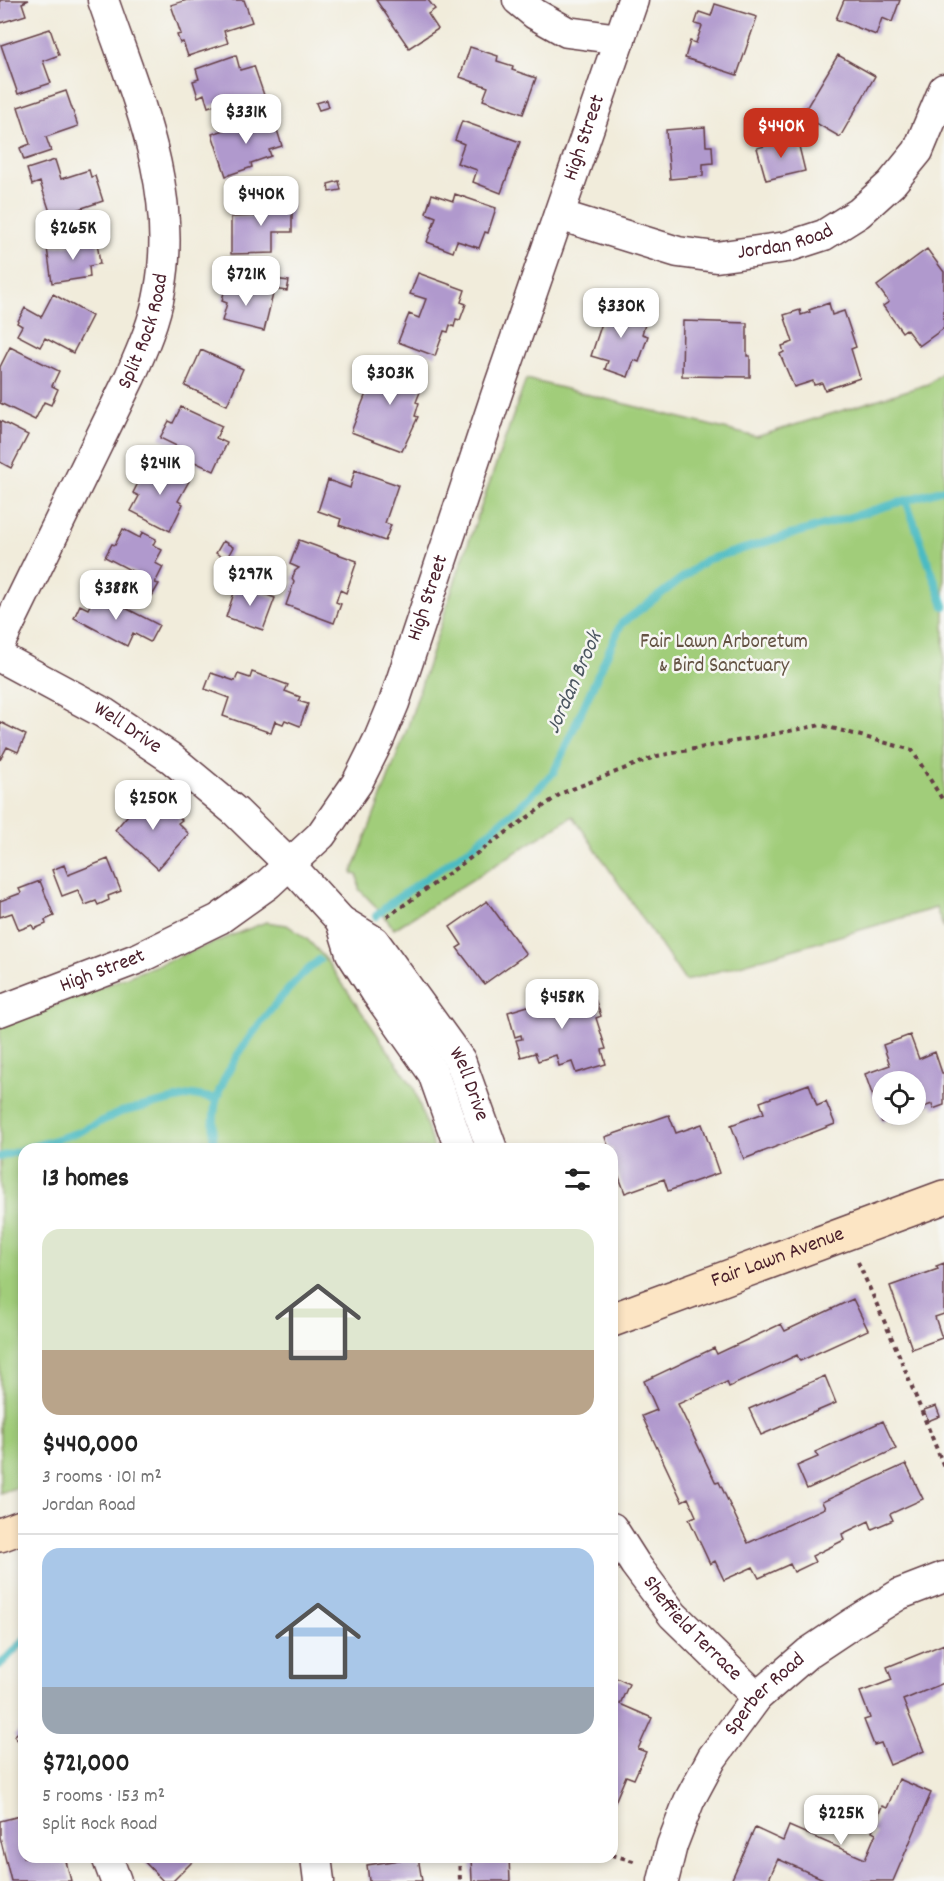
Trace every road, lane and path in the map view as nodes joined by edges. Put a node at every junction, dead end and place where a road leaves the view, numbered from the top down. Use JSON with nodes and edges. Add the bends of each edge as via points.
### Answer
{"nodes":[{"id":1,"x":103,"y":0,"type":"edge"},
{"id":2,"x":518,"y":0,"type":"edge"},
{"id":3,"x":633,"y":0,"type":"edge"},
{"id":4,"x":620,"y":39,"type":"junction"},
{"id":5,"x":944,"y":89,"type":"edge"},
{"id":6,"x":559,"y":215,"type":"junction"},
{"id":7,"x":0,"y":643,"type":"edge"},
{"id":8,"x":0,"y":657,"type":"edge"},
{"id":9,"x":944,"y":802,"type":"edge"},
{"id":10,"x":290,"y":865,"type":"junction"},
{"id":11,"x":341,"y":921,"type":"junction"},
{"id":12,"x":380,"y":922,"type":"dead end"},
{"id":13,"x":0,"y":1011,"type":"edge"},
{"id":14,"x":458,"y":1143,"type":"edge"},
{"id":15,"x":490,"y":1143,"type":"edge"},
{"id":16,"x":944,"y":1197,"type":"edge"},
{"id":17,"x":858,"y":1262,"type":"dead end"},
{"id":18,"x":618,"y":1318,"type":"edge"},
{"id":19,"x":944,"y":1467,"type":"edge"},
{"id":20,"x":18,"y":1528,"type":"edge"},
{"id":21,"x":0,"y":1535,"type":"edge"},
{"id":22,"x":618,"y":1537,"type":"edge"},
{"id":23,"x":944,"y":1577,"type":"edge"},
{"id":24,"x":757,"y":1697,"type":"junction"},
{"id":25,"x":109,"y":1863,"type":"edge"},
{"id":26,"x":317,"y":1863,"type":"edge"},
{"id":27,"x":459,"y":1863,"type":"edge"},
{"id":28,"x":116,"y":1881,"type":"edge"},
{"id":29,"x":319,"y":1881,"type":"edge"},
{"id":30,"x":460,"y":1881,"type":"edge"},
{"id":31,"x":663,"y":1881,"type":"edge"}],
"edges":[{"from":1,"to":7,"type":"street","name":"Split Rock Road","via":[[155,155],[164,203],[160,290],[148,337]]},
{"from":2,"to":4,"type":"street","via":[[567,32]]},
{"from":3,"to":4,"type":"street","name":"High Street"},
{"from":4,"to":6,"type":"street","name":"High Street"},
{"from":5,"to":6,"type":"street","name":"Jordan Road","via":[[918,151],[898,176],[859,213],[824,235],[787,247],[716,257],[678,252]]},
{"from":6,"to":10,"type":"street","name":"High Street","via":[[379,740],[357,783],[321,835]]},
{"from":8,"to":10,"type":"street","name":"Well Drive","via":[[104,713],[171,758],[236,812]]},
{"from":9,"to":12,"type":"path","via":[[912,750],[821,725],[657,756],[562,793]]},
{"from":10,"to":11,"type":"street","name":"Well Drive"},
{"from":10,"to":13,"type":"street","name":"High Street","via":[[219,919],[139,958]]},
{"from":11,"to":14,"type":"street","name":"Well Drive","via":[[351,953],[433,1073]]},
{"from":11,"to":15,"type":"street","name":"Well Drive","via":[[374,941],[460,1060]]},
{"from":16,"to":18,"type":"main road","name":"Fair Lawn Avenue"},
{"from":17,"to":19,"type":"path"},
{"from":20,"to":21,"type":"main road"},
{"from":22,"to":24,"type":"street","name":"Sheffield Terrace","via":[[673,1615]]},
{"from":23,"to":24,"type":"street","name":"Sperber Road","via":[[900,1594],[854,1623],[808,1653]]},
{"from":24,"to":31,"type":"street","name":"Sperber Road","via":[[712,1758],[689,1801]]},
{"from":25,"to":28,"type":"street"},
{"from":26,"to":29,"type":"street"},
{"from":27,"to":30,"type":"path"}]}
